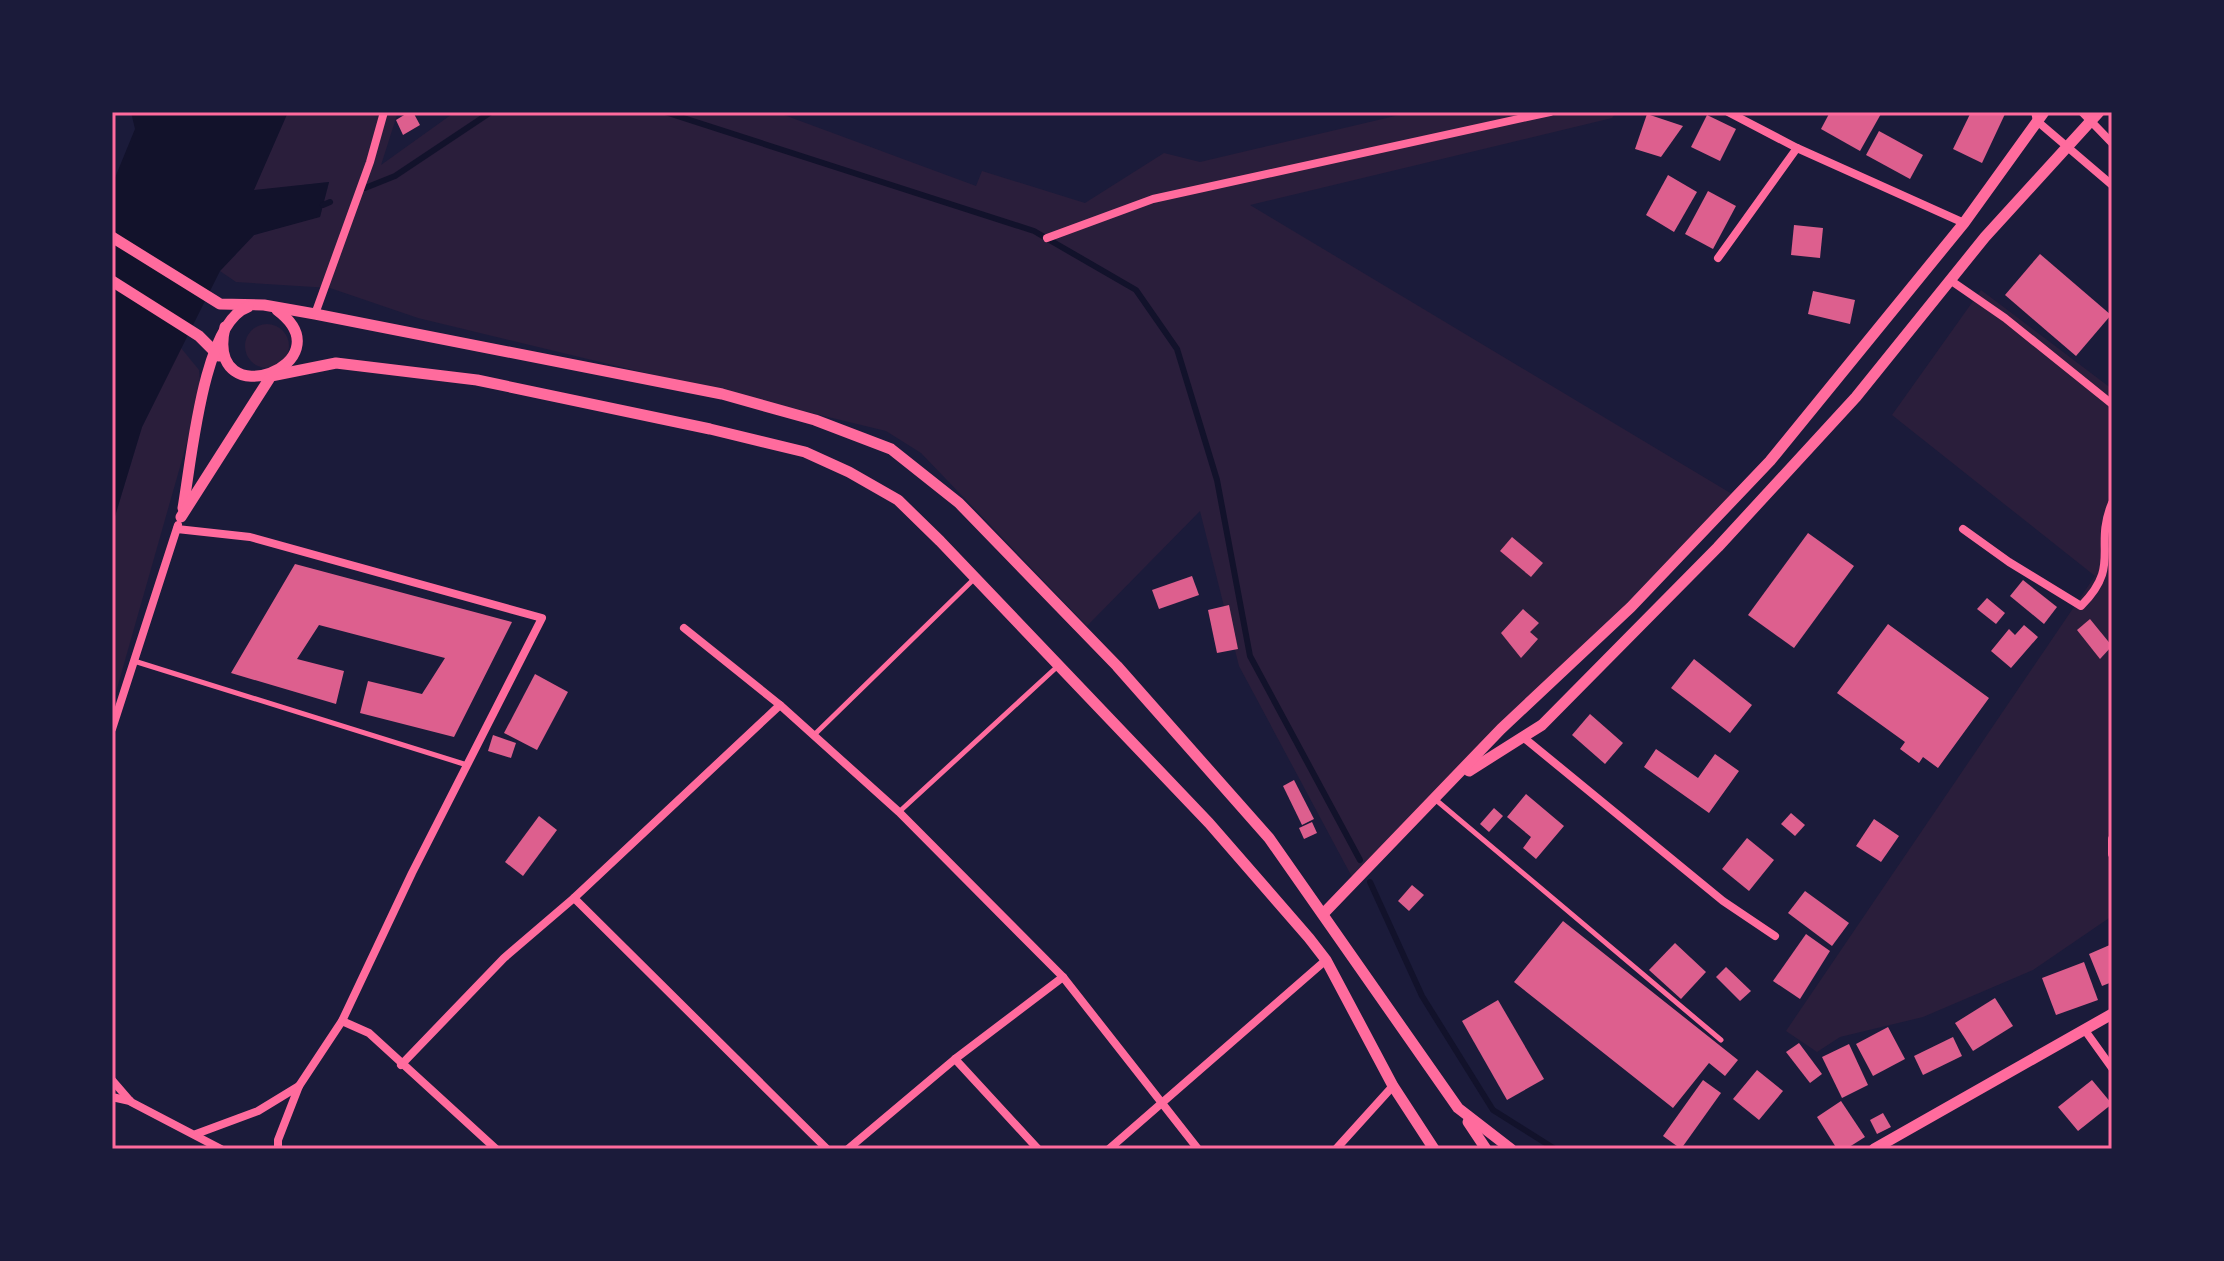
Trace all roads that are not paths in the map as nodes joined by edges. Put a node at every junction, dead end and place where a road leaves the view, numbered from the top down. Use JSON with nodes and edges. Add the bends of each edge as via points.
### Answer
{"nodes":[{"id":1,"x":384,"y":112,"type":"edge"},
{"id":2,"x":1550,"y":112,"type":"edge"},
{"id":3,"x":1728,"y":112,"type":"edge"},
{"id":4,"x":2082,"y":112,"type":"edge"},
{"id":5,"x":2039,"y":115,"type":"edge"},
{"id":6,"x":2095,"y":117,"type":"edge"},
{"id":7,"x":2112,"y":143,"type":"edge"},
{"id":8,"x":1797,"y":148,"type":"junction"},
{"id":9,"x":2068,"y":148,"type":"junction"},
{"id":10,"x":2112,"y":185,"type":"edge"},
{"id":11,"x":1964,"y":223,"type":"junction"},
{"id":12,"x":112,"y":237,"type":"edge"},
{"id":13,"x":1047,"y":238,"type":"dead end"},
{"id":14,"x":1718,"y":258,"type":"dead end"},
{"id":15,"x":1950,"y":280,"type":"junction"},
{"id":16,"x":112,"y":281,"type":"edge"},
{"id":17,"x":264,"y":305,"type":"junction"},
{"id":18,"x":315,"y":314,"type":"junction"},
{"id":19,"x":225,"y":327,"type":"junction"},
{"id":20,"x":214,"y":352,"type":"junction"},
{"id":21,"x":237,"y":370,"type":"junction"},
{"id":22,"x":271,"y":376,"type":"junction"},
{"id":23,"x":2112,"y":404,"type":"edge"},
{"id":24,"x":2112,"y":503,"type":"edge"},
{"id":25,"x":181,"y":517,"type":"junction"},
{"id":26,"x":177,"y":529,"type":"junction"},
{"id":27,"x":1963,"y":529,"type":"dead end"},
{"id":28,"x":976,"y":577,"type":"junction"},
{"id":29,"x":684,"y":628,"type":"dead end"},
{"id":30,"x":134,"y":661,"type":"junction"},
{"id":31,"x":1060,"y":665,"type":"junction"},
{"id":32,"x":780,"y":705,"type":"junction"},
{"id":33,"x":112,"y":729,"type":"edge"},
{"id":34,"x":814,"y":735,"type":"junction"},
{"id":35,"x":1523,"y":737,"type":"junction"},
{"id":36,"x":467,"y":765,"type":"junction"},
{"id":37,"x":1455,"y":780,"type":"junction"},
{"id":38,"x":1436,"y":800,"type":"junction"},
{"id":39,"x":899,"y":812,"type":"junction"},
{"id":40,"x":2112,"y":839,"type":"edge"},
{"id":41,"x":2112,"y":854,"type":"edge"},
{"id":42,"x":574,"y":898,"type":"junction"},
{"id":43,"x":1324,"y":913,"type":"junction"},
{"id":44,"x":1775,"y":936,"type":"dead end"},
{"id":45,"x":1326,"y":960,"type":"junction"},
{"id":46,"x":1063,"y":977,"type":"junction"},
{"id":47,"x":2112,"y":1014,"type":"edge"},
{"id":48,"x":342,"y":1021,"type":"junction"},
{"id":49,"x":2084,"y":1029,"type":"junction"},
{"id":50,"x":1721,"y":1040,"type":"dead end"},
{"id":51,"x":955,"y":1059,"type":"junction"},
{"id":52,"x":401,"y":1065,"type":"junction"},
{"id":53,"x":2112,"y":1068,"type":"edge"},
{"id":54,"x":112,"y":1080,"type":"edge"},
{"id":55,"x":299,"y":1086,"type":"junction"},
{"id":56,"x":1393,"y":1086,"type":"junction"},
{"id":57,"x":112,"y":1097,"type":"edge"},
{"id":58,"x":131,"y":1102,"type":"junction"},
{"id":59,"x":1161,"y":1106,"type":"junction"},
{"id":60,"x":1458,"y":1108,"type":"junction"},
{"id":61,"x":196,"y":1134,"type":"junction"},
{"id":62,"x":1894,"y":1144,"type":"edge"},
{"id":63,"x":221,"y":1149,"type":"edge"},
{"id":64,"x":278,"y":1149,"type":"edge"},
{"id":65,"x":496,"y":1149,"type":"edge"},
{"id":66,"x":827,"y":1149,"type":"edge"},
{"id":67,"x":848,"y":1149,"type":"edge"},
{"id":68,"x":1038,"y":1149,"type":"edge"},
{"id":69,"x":1109,"y":1149,"type":"edge"},
{"id":70,"x":1198,"y":1149,"type":"edge"},
{"id":71,"x":1336,"y":1149,"type":"edge"},
{"id":72,"x":1434,"y":1149,"type":"edge"},
{"id":73,"x":1486,"y":1149,"type":"edge"},
{"id":74,"x":1511,"y":1149,"type":"edge"},
{"id":75,"x":1874,"y":1149,"type":"edge"}],
"edges":[{"from":1,"to":18,"type":"street"},
{"from":2,"to":13,"type":"street","via":[[1153,199]]},
{"from":3,"to":8,"type":"street"},
{"from":4,"to":6,"type":"street"},
{"from":5,"to":9,"type":"street"},
{"from":5,"to":11,"type":"street"},
{"from":6,"to":7,"type":"street"},
{"from":6,"to":9,"type":"street"},
{"from":8,"to":11,"type":"street"},
{"from":8,"to":14,"type":"street"},
{"from":9,"to":10,"type":"street"},
{"from":9,"to":15,"type":"street"},
{"from":11,"to":37,"type":"street","via":[[1770,461]]},
{"from":12,"to":17,"type":"street","via":[[220,304]]},
{"from":15,"to":23,"type":"street"},
{"from":15,"to":35,"type":"street","via":[[1856,397],[1718,547],[1542,725]]},
{"from":16,"to":20,"type":"street","via":[[199,336]]},
{"from":17,"to":18,"type":"street"},
{"from":17,"to":19,"type":"street","via":[[241,310]]},
{"from":17,"to":22,"type":"street","via":[[285,316],[295,338],[290,361]]},
{"from":18,"to":43,"type":"street","via":[[722,394],[815,420],[891,449],[959,503],[1117,666],[1269,838]]},
{"from":19,"to":20,"type":"street"},
{"from":19,"to":21,"type":"street","via":[[224,351]]},
{"from":20,"to":21,"type":"street"},
{"from":20,"to":25,"type":"street"},
{"from":21,"to":22,"type":"street","via":[[259,378]]},
{"from":22,"to":25,"type":"street"},
{"from":22,"to":28,"type":"street","via":[[336,363],[477,380],[805,452],[898,500]]},
{"from":24,"to":27,"type":"street","via":[[2103,535],[2106,568],[2099,588],[2081,606]]},
{"from":25,"to":26,"type":"street"},
{"from":26,"to":30,"type":"street"},
{"from":26,"to":36,"type":"street","via":[[250,537],[542,618]]},
{"from":28,"to":31,"type":"street"},
{"from":28,"to":34,"type":"lane"},
{"from":29,"to":32,"type":"street"},
{"from":30,"to":33,"type":"street"},
{"from":30,"to":36,"type":"lane"},
{"from":31,"to":39,"type":"lane"},
{"from":31,"to":45,"type":"street","via":[[1209,823]]},
{"from":32,"to":34,"type":"street"},
{"from":32,"to":42,"type":"street"},
{"from":34,"to":39,"type":"street"},
{"from":35,"to":37,"type":"street"},
{"from":35,"to":44,"type":"street","via":[[1723,901]]},
{"from":36,"to":48,"type":"street"},
{"from":37,"to":38,"type":"street"},
{"from":38,"to":43,"type":"street"},
{"from":38,"to":50,"type":"lane"},
{"from":39,"to":46,"type":"street"},
{"from":40,"to":41,"type":"street"},
{"from":42,"to":52,"type":"street","via":[[504,958]]},
{"from":42,"to":66,"type":"street"},
{"from":43,"to":60,"type":"street"},
{"from":45,"to":56,"type":"street"},
{"from":45,"to":59,"type":"street"},
{"from":46,"to":51,"type":"street"},
{"from":46,"to":59,"type":"street"},
{"from":47,"to":49,"type":"street"},
{"from":48,"to":52,"type":"street","via":[[369,1033]]},
{"from":48,"to":55,"type":"street"},
{"from":49,"to":53,"type":"street"},
{"from":49,"to":62,"type":"street"},
{"from":51,"to":67,"type":"street"},
{"from":51,"to":68,"type":"street"},
{"from":52,"to":65,"type":"street"},
{"from":54,"to":58,"type":"street"},
{"from":55,"to":61,"type":"street","via":[[258,1111]]},
{"from":55,"to":64,"type":"street"},
{"from":56,"to":71,"type":"street"},
{"from":56,"to":72,"type":"street"},
{"from":57,"to":58,"type":"street"},
{"from":58,"to":61,"type":"street"},
{"from":59,"to":69,"type":"street"},
{"from":59,"to":70,"type":"street"},
{"from":60,"to":73,"type":"street"},
{"from":60,"to":74,"type":"street"},
{"from":61,"to":63,"type":"street"},
{"from":62,"to":75,"type":"street"}]}
